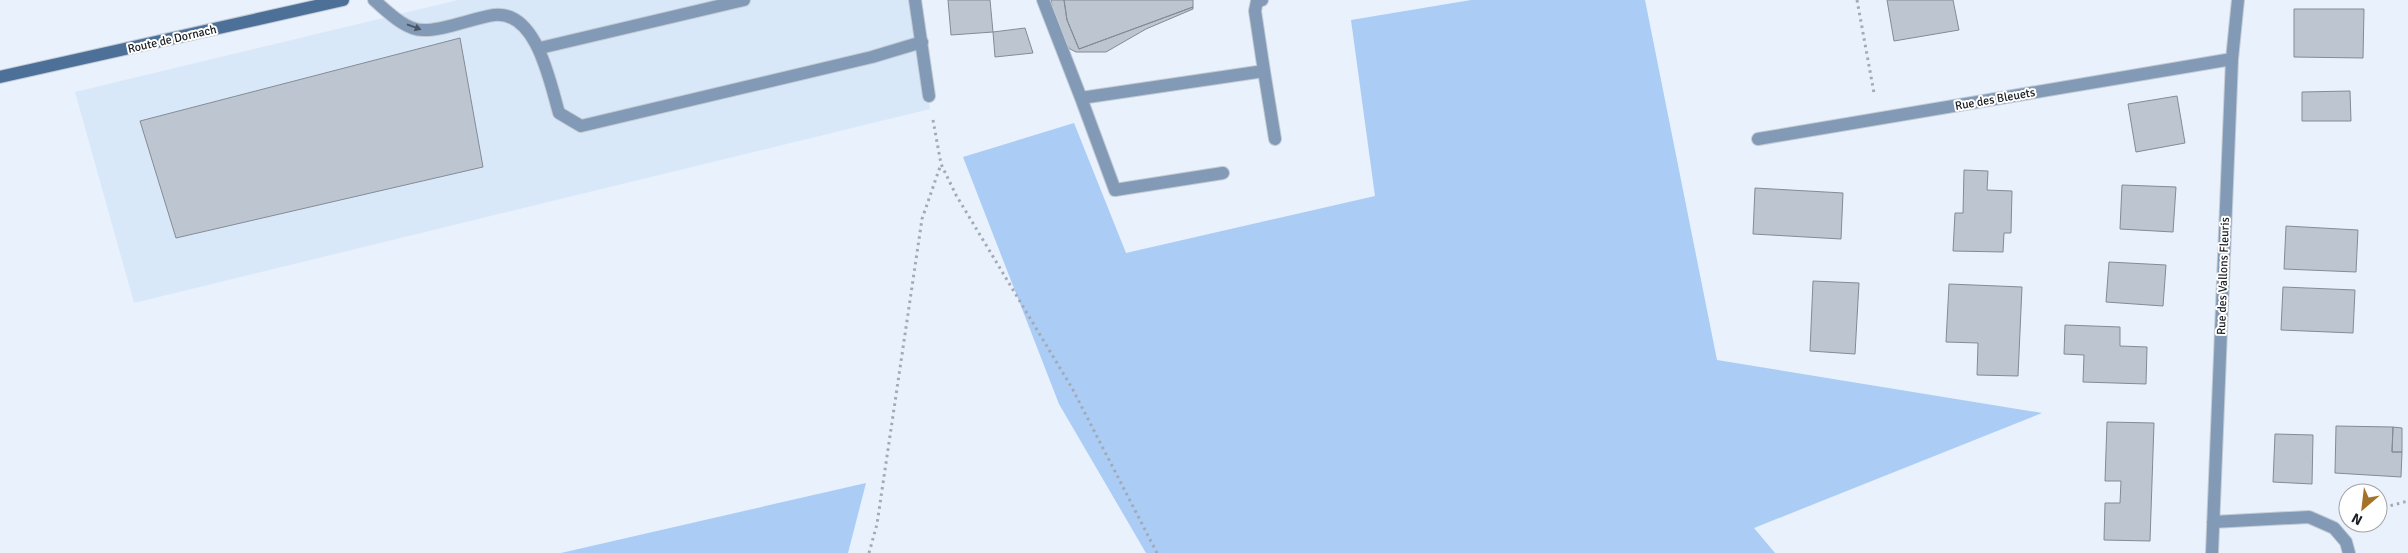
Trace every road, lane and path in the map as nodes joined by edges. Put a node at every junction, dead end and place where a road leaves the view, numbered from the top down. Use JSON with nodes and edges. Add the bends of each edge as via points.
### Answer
{"nodes":[{"id":1,"x":343,"y":0,"type":"edge"},
{"id":2,"x":374,"y":0,"type":"edge"},
{"id":3,"x":744,"y":0,"type":"edge"},
{"id":4,"x":915,"y":0,"type":"edge"},
{"id":5,"x":1043,"y":0,"type":"edge"},
{"id":6,"x":1262,"y":0,"type":"edge"},
{"id":7,"x":1857,"y":0,"type":"edge"},
{"id":8,"x":2238,"y":0,"type":"edge"},
{"id":9,"x":922,"y":42,"type":"junction"},
{"id":10,"x":540,"y":48,"type":"junction"},
{"id":11,"x":2232,"y":59,"type":"junction"},
{"id":12,"x":1264,"y":71,"type":"junction"},
{"id":13,"x":0,"y":77,"type":"edge"},
{"id":14,"x":929,"y":96,"type":"joint"},
{"id":15,"x":1081,"y":98,"type":"junction"},
{"id":16,"x":1879,"y":118,"type":"junction"},
{"id":17,"x":1275,"y":139,"type":"dead end"},
{"id":18,"x":1758,"y":139,"type":"dead end"},
{"id":19,"x":941,"y":164,"type":"junction"},
{"id":20,"x":1223,"y":173,"type":"dead end"},
{"id":21,"x":2408,"y":501,"type":"edge"},
{"id":22,"x":2388,"y":506,"type":"edge"},
{"id":23,"x":2213,"y":522,"type":"junction"},
{"id":24,"x":869,"y":553,"type":"edge"},
{"id":25,"x":1157,"y":553,"type":"edge"},
{"id":26,"x":2212,"y":553,"type":"edge"},
{"id":27,"x":2349,"y":553,"type":"edge"}],
"edges":[{"from":1,"to":13,"type":"main road","name":"Route de Dornach"},
{"from":2,"to":10,"type":"street","one_way":true,"via":[[402,23],[422,30],[496,15],[514,19]]},
{"from":3,"to":10,"type":"street"},
{"from":4,"to":9,"type":"street"},
{"from":5,"to":15,"type":"street"},
{"from":6,"to":12,"type":"street","via":[[1257,1],[1255,12]]},
{"from":7,"to":16,"type":"path"},
{"from":8,"to":11,"type":"street","name":"Rue des Vallons Fleuris"},
{"from":9,"to":10,"type":"street","via":[[872,58],[581,126],[559,113]]},
{"from":9,"to":14,"type":"street"},
{"from":11,"to":16,"type":"street","name":"Rue des Bleuets"},
{"from":11,"to":23,"type":"street","name":"Rue des Vallons Fleuris"},
{"from":12,"to":15,"type":"street"},
{"from":12,"to":17,"type":"street"},
{"from":14,"to":19,"type":"path"},
{"from":15,"to":20,"type":"street","via":[[1115,190]]},
{"from":16,"to":18,"type":"street","name":"Rue des Bleuets"},
{"from":19,"to":24,"type":"path","via":[[922,219],[877,524]]},
{"from":19,"to":25,"type":"path","via":[[956,195],[1072,388]]},
{"from":21,"to":22,"type":"path"},
{"from":23,"to":26,"type":"street","name":"Rue des Vallons Fleuris"},
{"from":23,"to":27,"type":"street","via":[[2309,517],[2334,528],[2346,542]]}]}
